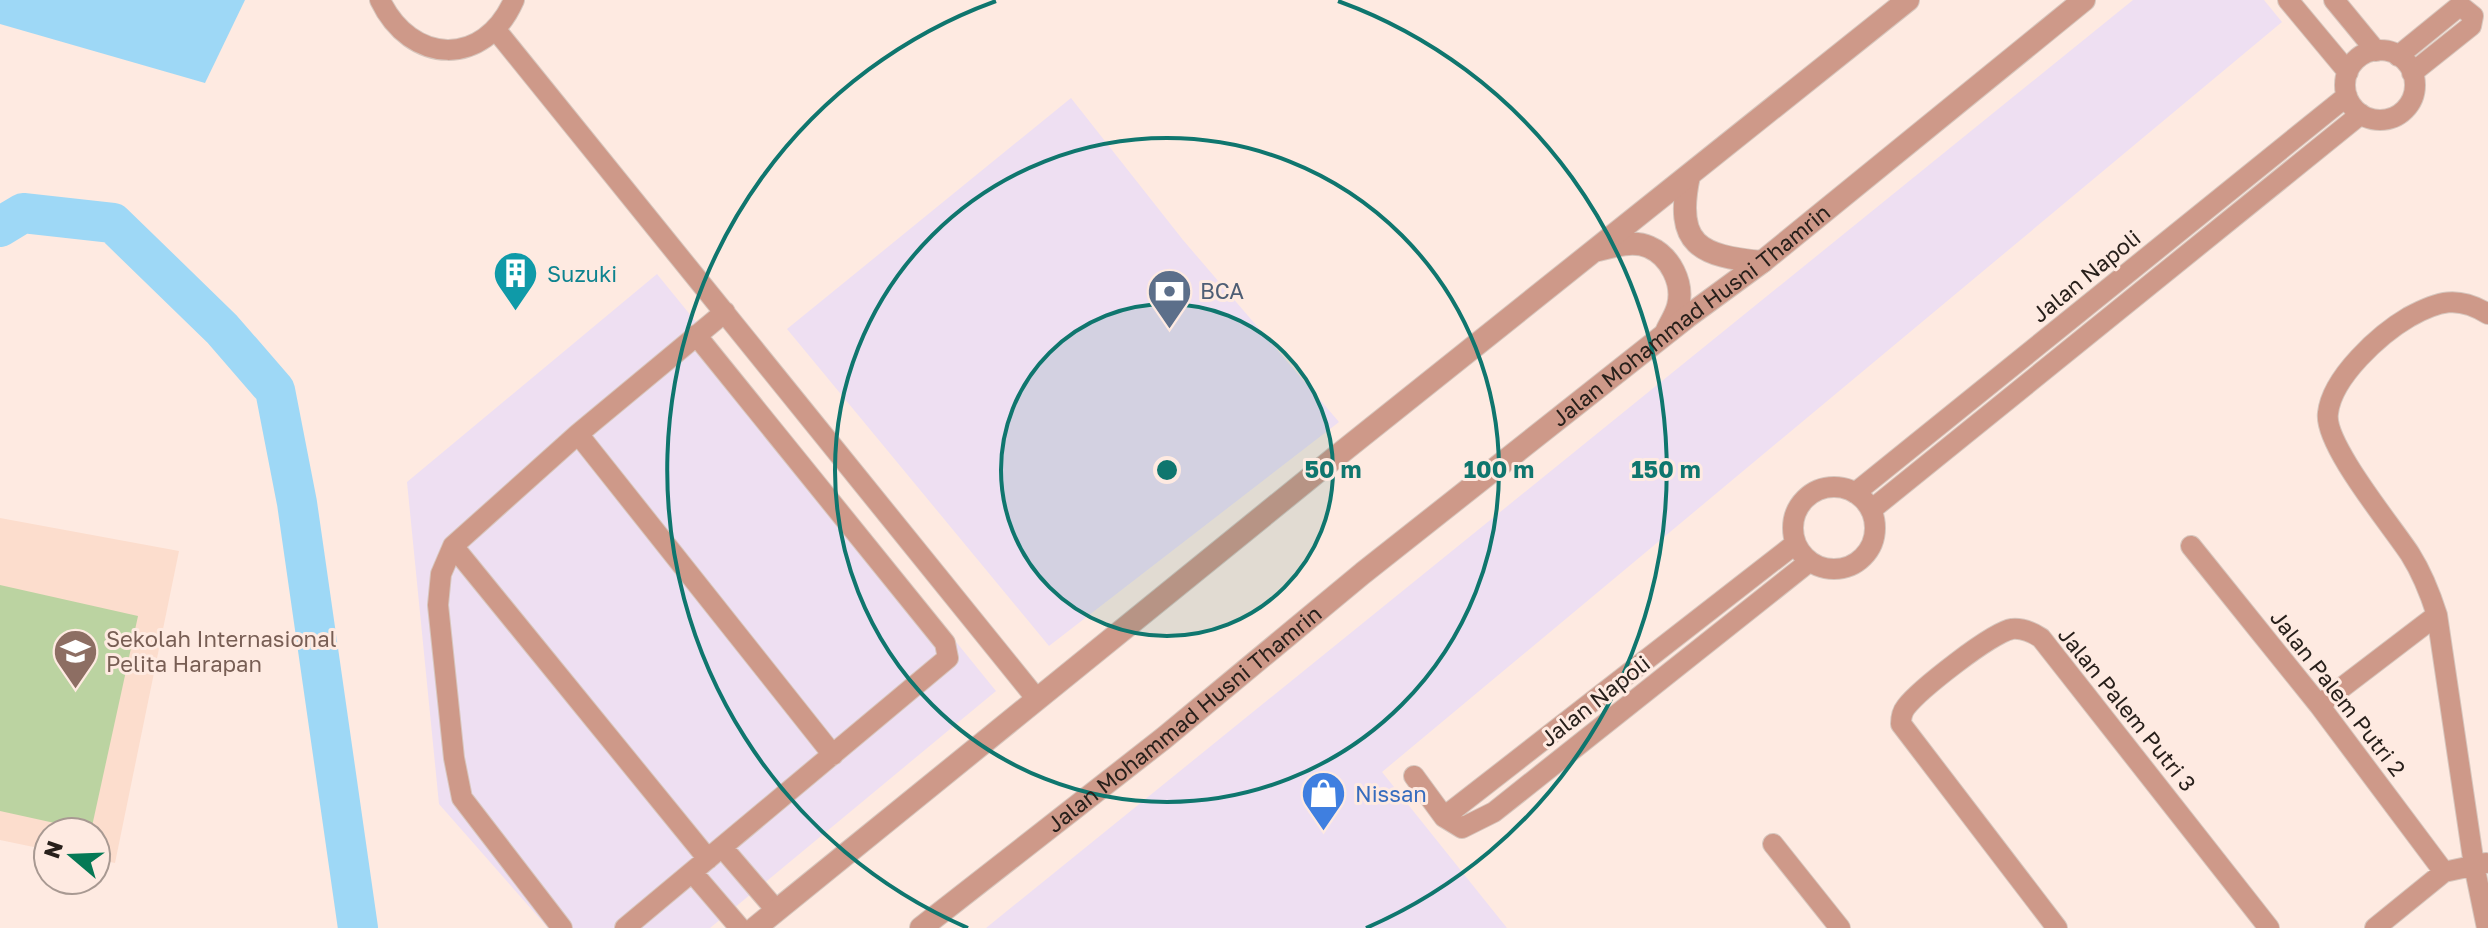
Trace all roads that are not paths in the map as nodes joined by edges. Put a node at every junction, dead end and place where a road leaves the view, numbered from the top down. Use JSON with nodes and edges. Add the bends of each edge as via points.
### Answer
{"nodes":[{"id":1,"x":380,"y":0,"type":"edge"},
{"id":2,"x":514,"y":0,"type":"edge"},
{"id":3,"x":1908,"y":0,"type":"edge"},
{"id":4,"x":2084,"y":0,"type":"edge"},
{"id":5,"x":2288,"y":0,"type":"edge"},
{"id":6,"x":2334,"y":0,"type":"edge"},
{"id":7,"x":496,"y":30,"type":"junction"},
{"id":8,"x":2376,"y":51,"type":"junction"},
{"id":9,"x":2398,"y":56,"type":"junction"},
{"id":10,"x":2348,"y":72,"type":"junction"},
{"id":11,"x":2412,"y":73,"type":"junction"},
{"id":12,"x":2347,"y":96,"type":"junction"},
{"id":13,"x":2361,"y":114,"type":"junction"},
{"id":14,"x":1689,"y":176,"type":"junction"},
{"id":15,"x":1593,"y":251,"type":"junction"},
{"id":16,"x":1762,"y":262,"type":"junction"},
{"id":17,"x":725,"y":312,"type":"junction"},
{"id":18,"x":2488,"y":314,"type":"edge"},
{"id":19,"x":696,"y":335,"type":"junction"},
{"id":20,"x":1664,"y":337,"type":"junction"},
{"id":21,"x":578,"y":434,"type":"junction"},
{"id":22,"x":1855,"y":493,"type":"junction"},
{"id":23,"x":1871,"y":510,"type":"junction"},
{"id":24,"x":1795,"y":544,"type":"junction"},
{"id":25,"x":453,"y":546,"type":"junction"},
{"id":26,"x":2191,"y":546,"type":"dead end"},
{"id":27,"x":1809,"y":562,"type":"junction"},
{"id":28,"x":2437,"y":615,"type":"junction"},
{"id":29,"x":1036,"y":698,"type":"junction"},
{"id":30,"x":2319,"y":705,"type":"junction"},
{"id":31,"x":833,"y":755,"type":"junction"},
{"id":32,"x":1414,"y":776,"type":"dead end"},
{"id":33,"x":1444,"y":817,"type":"junction"},
{"id":34,"x":1773,"y":844,"type":"dead end"},
{"id":35,"x":707,"y":859,"type":"junction"},
{"id":36,"x":2481,"y":864,"type":"edge"},
{"id":37,"x":2444,"y":872,"type":"junction"},
{"id":38,"x":776,"y":910,"type":"junction"},
{"id":39,"x":562,"y":928,"type":"edge"},
{"id":40,"x":625,"y":928,"type":"edge"},
{"id":41,"x":740,"y":928,"type":"edge"},
{"id":42,"x":755,"y":928,"type":"edge"},
{"id":43,"x":921,"y":928,"type":"edge"},
{"id":44,"x":1840,"y":928,"type":"edge"},
{"id":45,"x":2057,"y":928,"type":"edge"},
{"id":46,"x":2269,"y":928,"type":"edge"},
{"id":47,"x":2375,"y":928,"type":"edge"},
{"id":48,"x":2487,"y":928,"type":"edge"}],
"edges":[{"from":1,"to":7,"type":"street","via":[[407,37],[429,48],[452,50]]},
{"from":2,"to":7,"type":"street"},
{"from":3,"to":14,"type":"street"},
{"from":4,"to":16,"type":"street","name":"Jalan Mohammad Husni Thamrin"},
{"from":5,"to":10,"type":"street"},
{"from":6,"to":8,"type":"street"},
{"from":7,"to":17,"type":"street"},
{"from":8,"to":9,"type":"street"},
{"from":8,"to":10,"type":"street","via":[[2359,57]]},
{"from":9,"to":11,"type":"street"},
{"from":9,"to":11,"type":"street","via":[[2457,8],[2473,16],[2471,26]]},
{"from":10,"to":12,"type":"street"},
{"from":11,"to":13,"type":"street","via":[[2413,96],[2399,114],[2377,120]]},
{"from":12,"to":13,"type":"street"},
{"from":12,"to":22,"type":"street","name":"Jalan Napoli"},
{"from":13,"to":23,"type":"street"},
{"from":14,"to":15,"type":"street"},
{"from":14,"to":16,"type":"street","via":[[1683,206],[1697,245],[1714,255]]},
{"from":15,"to":20,"type":"street","via":[[1625,244],[1647,246],[1666,259],[1678,279],[1679,304]]},
{"from":15,"to":29,"type":"street"},
{"from":16,"to":20,"type":"street","name":"Jalan Mohammad Husni Thamrin"},
{"from":17,"to":19,"type":"street"},
{"from":17,"to":29,"type":"street"},
{"from":18,"to":28,"type":"street","via":[[2454,301],[2429,306],[2396,325],[2348,370],[2327,413],[2342,455],[2411,556]]},
{"from":19,"to":21,"type":"street"},
{"from":19,"to":31,"type":"street","via":[[948,649],[940,666]]},
{"from":20,"to":43,"type":"street","name":"Jalan Mohammad Husni Thamrin"},
{"from":21,"to":25,"type":"street"},
{"from":21,"to":31,"type":"street"},
{"from":22,"to":23,"type":"street"},
{"from":22,"to":24,"type":"street","via":[[1825,488],[1805,499],[1793,520]]},
{"from":23,"to":27,"type":"street","via":[[1874,535],[1862,558],[1833,570]]},
{"from":24,"to":27,"type":"street"},
{"from":24,"to":33,"type":"street","name":"Jalan Napoli"},
{"from":25,"to":35,"type":"street"},
{"from":25,"to":39,"type":"street","via":[[441,574],[438,605],[462,798]]},
{"from":26,"to":30,"type":"street","name":"Jalan Palem Putri 2"},
{"from":27,"to":33,"type":"street","name":"Jalan Napoli","via":[[1494,812],[1462,828]]},
{"from":28,"to":30,"type":"street"},
{"from":28,"to":36,"type":"street"},
{"from":29,"to":38,"type":"street"},
{"from":30,"to":37,"type":"street","name":"Jalan Palem Putri 2"},
{"from":31,"to":35,"type":"street"},
{"from":32,"to":33,"type":"street"},
{"from":34,"to":44,"type":"street"},
{"from":35,"to":38,"type":"street"},
{"from":35,"to":40,"type":"street"},
{"from":35,"to":41,"type":"street"},
{"from":36,"to":37,"type":"street"},
{"from":36,"to":48,"type":"street"},
{"from":37,"to":47,"type":"street"},
{"from":38,"to":42,"type":"street"},
{"from":45,"to":46,"type":"street","name":"Jalan Palem Putri 3","via":[[1901,724],[1905,708],[1917,695],[2010,630],[2041,638]]}]}
